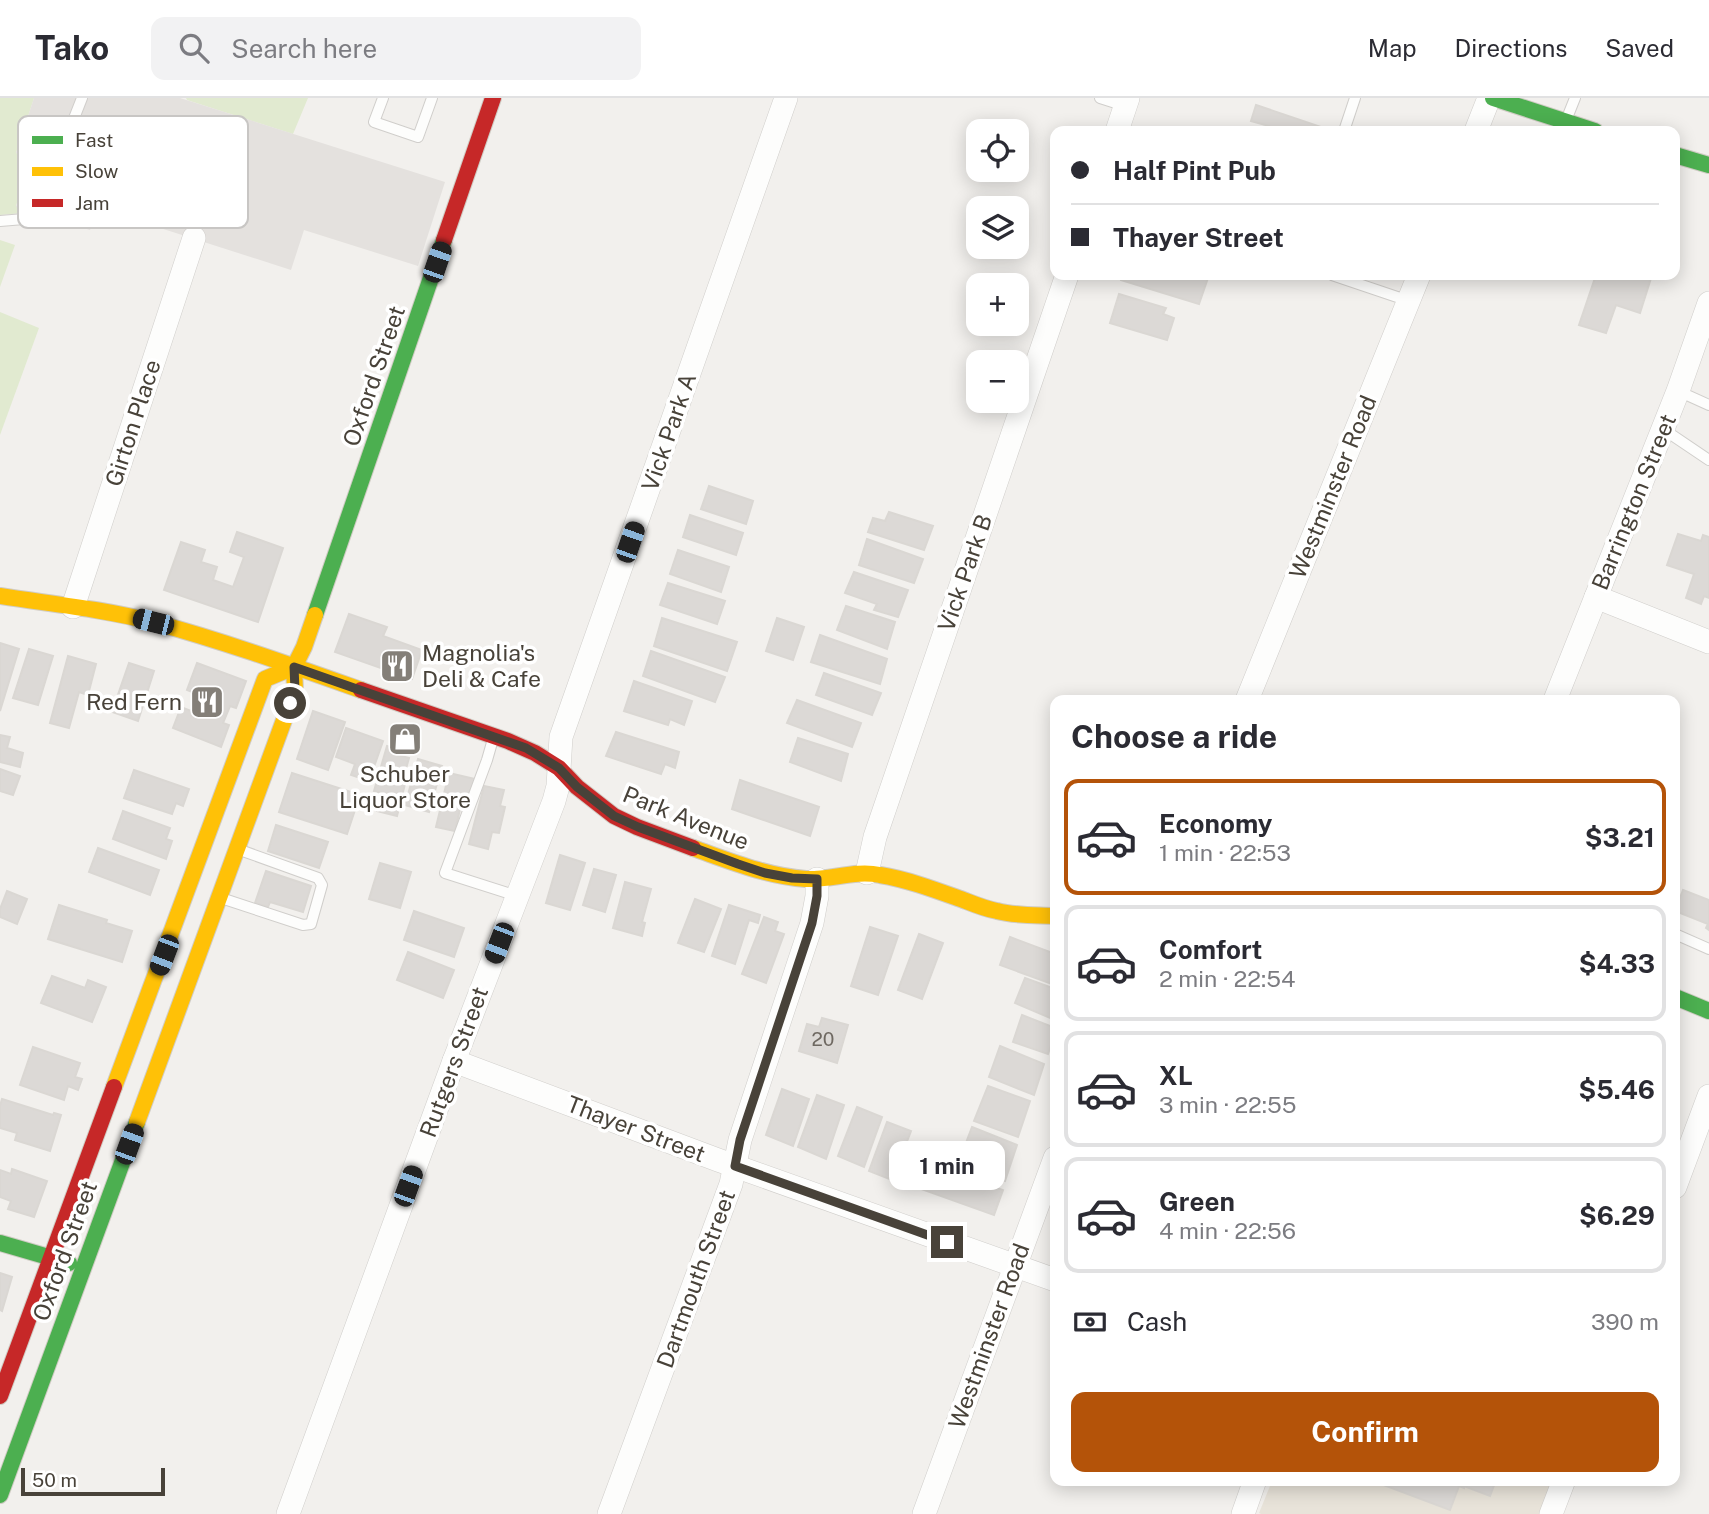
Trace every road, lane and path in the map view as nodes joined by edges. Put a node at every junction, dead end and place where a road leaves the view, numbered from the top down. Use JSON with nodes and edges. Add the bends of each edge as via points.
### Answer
{"nodes":[{"id":1,"x":82,"y":98,"type":"edge"},
{"id":2,"x":383,"y":98,"type":"edge"},
{"id":3,"x":432,"y":98,"type":"edge"},
{"id":4,"x":493,"y":98,"type":"edge"},
{"id":5,"x":786,"y":98,"type":"edge"},
{"id":6,"x":1100,"y":98,"type":"edge"},
{"id":7,"x":1355,"y":98,"type":"edge"},
{"id":8,"x":1491,"y":98,"type":"edge"},
{"id":9,"x":1575,"y":98,"type":"edge"},
{"id":10,"x":1127,"y":102,"type":"edge"},
{"id":11,"x":75,"y":116,"type":"edge"},
{"id":12,"x":1566,"y":123,"type":"junction"},
{"id":13,"x":1118,"y":126,"type":"edge"},
{"id":14,"x":1345,"y":126,"type":"edge"},
{"id":15,"x":1478,"y":126,"type":"edge"},
{"id":16,"x":1577,"y":126,"type":"edge"},
{"id":17,"x":1680,"y":156,"type":"edge"},
{"id":18,"x":1709,"y":165,"type":"edge"},
{"id":19,"x":18,"y":219,"type":"edge"},
{"id":20,"x":0,"y":220,"type":"edge"},
{"id":21,"x":194,"y":238,"type":"dead end"},
{"id":22,"x":1066,"y":280,"type":"edge"},
{"id":23,"x":1347,"y":280,"type":"edge"},
{"id":24,"x":1417,"y":280,"type":"edge"},
{"id":25,"x":1409,"y":301,"type":"junction"},
{"id":26,"x":1709,"y":303,"type":"edge"},
{"id":27,"x":1678,"y":391,"type":"junction"},
{"id":28,"x":1709,"y":405,"type":"edge"},
{"id":29,"x":1663,"y":429,"type":"junction"},
{"id":30,"x":1709,"y":460,"type":"edge"},
{"id":31,"x":0,"y":596,"type":"edge"},
{"id":32,"x":1596,"y":597,"type":"junction"},
{"id":33,"x":73,"y":607,"type":"junction"},
{"id":34,"x":1709,"y":642,"type":"edge"},
{"id":35,"x":294,"y":667,"type":"junction"},
{"id":36,"x":1249,"y":695,"type":"edge"},
{"id":37,"x":1557,"y":695,"type":"edge"},
{"id":38,"x":494,"y":736,"type":"junction"},
{"id":39,"x":559,"y":768,"type":"junction"},
{"id":40,"x":236,"y":849,"type":"junction"},
{"id":41,"x":867,"y":873,"type":"junction"},
{"id":42,"x":817,"y":879,"type":"junction"},
{"id":43,"x":517,"y":896,"type":"junction"},
{"id":44,"x":219,"y":897,"type":"junction"},
{"id":45,"x":1050,"y":916,"type":"edge"},
{"id":46,"x":1680,"y":936,"type":"edge"},
{"id":47,"x":1709,"y":949,"type":"edge"},
{"id":48,"x":1680,"y":999,"type":"edge"},
{"id":49,"x":1709,"y":1011,"type":"edge"},
{"id":50,"x":454,"y":1061,"type":"junction"},
{"id":51,"x":1709,"y":1096,"type":"edge"},
{"id":52,"x":735,"y":1166,"type":"junction"},
{"id":53,"x":1050,"y":1171,"type":"edge"},
{"id":54,"x":1680,"y":1174,"type":"edge"},
{"id":55,"x":0,"y":1243,"type":"edge"},
{"id":56,"x":51,"y":1257,"type":"junction"},
{"id":57,"x":1014,"y":1266,"type":"junction"},
{"id":58,"x":84,"y":1267,"type":"junction"},
{"id":59,"x":1050,"y":1278,"type":"edge"},
{"id":60,"x":0,"y":1396,"type":"edge"},
{"id":61,"x":1253,"y":1486,"type":"edge"},
{"id":62,"x":1562,"y":1486,"type":"edge"},
{"id":63,"x":0,"y":1495,"type":"edge"},
{"id":64,"x":288,"y":1514,"type":"edge"},
{"id":65,"x":609,"y":1514,"type":"edge"},
{"id":66,"x":924,"y":1514,"type":"edge"},
{"id":67,"x":1243,"y":1514,"type":"edge"},
{"id":68,"x":1551,"y":1514,"type":"edge"}],
"edges":[{"from":1,"to":11,"type":"lane"},
{"from":2,"to":3,"type":"lane","via":[[374,122],[418,137]]},
{"from":4,"to":35,"type":"street","name":"Oxford Street"},
{"from":5,"to":39,"type":"street","name":"Vick Park A","via":[[561,737]]},
{"from":6,"to":10,"type":"lane"},
{"from":7,"to":14,"type":"lane"},
{"from":8,"to":12,"type":"street"},
{"from":8,"to":15,"type":"street"},
{"from":9,"to":12,"type":"lane"},
{"from":10,"to":13,"type":"street"},
{"from":12,"to":16,"type":"street"},
{"from":17,"to":18,"type":"street"},
{"from":19,"to":20,"type":"lane"},
{"from":21,"to":33,"type":"street","name":"Girton Place"},
{"from":22,"to":41,"type":"street","name":"Vick Park B","via":[[874,841]]},
{"from":23,"to":25,"type":"lane"},
{"from":24,"to":25,"type":"street","name":"Westminster Road"},
{"from":25,"to":36,"type":"street","name":"Westminster Road"},
{"from":26,"to":27,"type":"street","name":"Barrington Street"},
{"from":27,"to":28,"type":"lane"},
{"from":27,"to":29,"type":"street","name":"Barrington Street"},
{"from":29,"to":30,"type":"lane"},
{"from":29,"to":32,"type":"street","name":"Barrington Street"},
{"from":31,"to":33,"type":"street","name":"Park Avenue"},
{"from":32,"to":34,"type":"street"},
{"from":32,"to":37,"type":"street","name":"Barrington Street"},
{"from":33,"to":35,"type":"street","name":"Park Avenue","via":[[153,622]]},
{"from":35,"to":38,"type":"street","name":"Park Avenue"},
{"from":35,"to":40,"type":"street","name":"Oxford Street","via":[[295,690]]},
{"from":35,"to":56,"type":"street","name":"Oxford Street","via":[[265,679]]},
{"from":38,"to":39,"type":"street","name":"Park Avenue"},
{"from":38,"to":43,"type":"lane","via":[[445,873]]},
{"from":39,"to":42,"type":"street","name":"Park Avenue","via":[[593,801],[638,827],[765,873]]},
{"from":39,"to":43,"type":"street","name":"Rutgers Street","via":[[554,802]]},
{"from":40,"to":44,"type":"street","name":"Oxford Street"},
{"from":40,"to":44,"type":"lane","via":[[318,878],[322,885],[311,924]]},
{"from":41,"to":42,"type":"street","name":"Park Avenue"},
{"from":41,"to":45,"type":"street","name":"Park Avenue","via":[[893,877],[995,911]]},
{"from":42,"to":52,"type":"street","name":"Dartmouth Street","via":[[812,923]]},
{"from":43,"to":50,"type":"street","name":"Rutgers Street"},
{"from":44,"to":58,"type":"street","name":"Oxford Street"},
{"from":46,"to":47,"type":"lane"},
{"from":48,"to":49,"type":"street"},
{"from":50,"to":52,"type":"street","name":"Thayer Street"},
{"from":50,"to":64,"type":"street","name":"Rutgers Street"},
{"from":51,"to":54,"type":"street"},
{"from":52,"to":57,"type":"street","name":"Thayer Street"},
{"from":52,"to":65,"type":"street","name":"Dartmouth Street"},
{"from":53,"to":57,"type":"street","name":"Westminster Road"},
{"from":55,"to":56,"type":"street"},
{"from":56,"to":58,"type":"street"},
{"from":56,"to":60,"type":"street","name":"Oxford Street"},
{"from":57,"to":59,"type":"street","name":"Thayer Street"},
{"from":57,"to":66,"type":"street","name":"Westminster Road"},
{"from":58,"to":63,"type":"street","name":"Oxford Street"},
{"from":61,"to":67,"type":"street"},
{"from":62,"to":68,"type":"street"}]}
